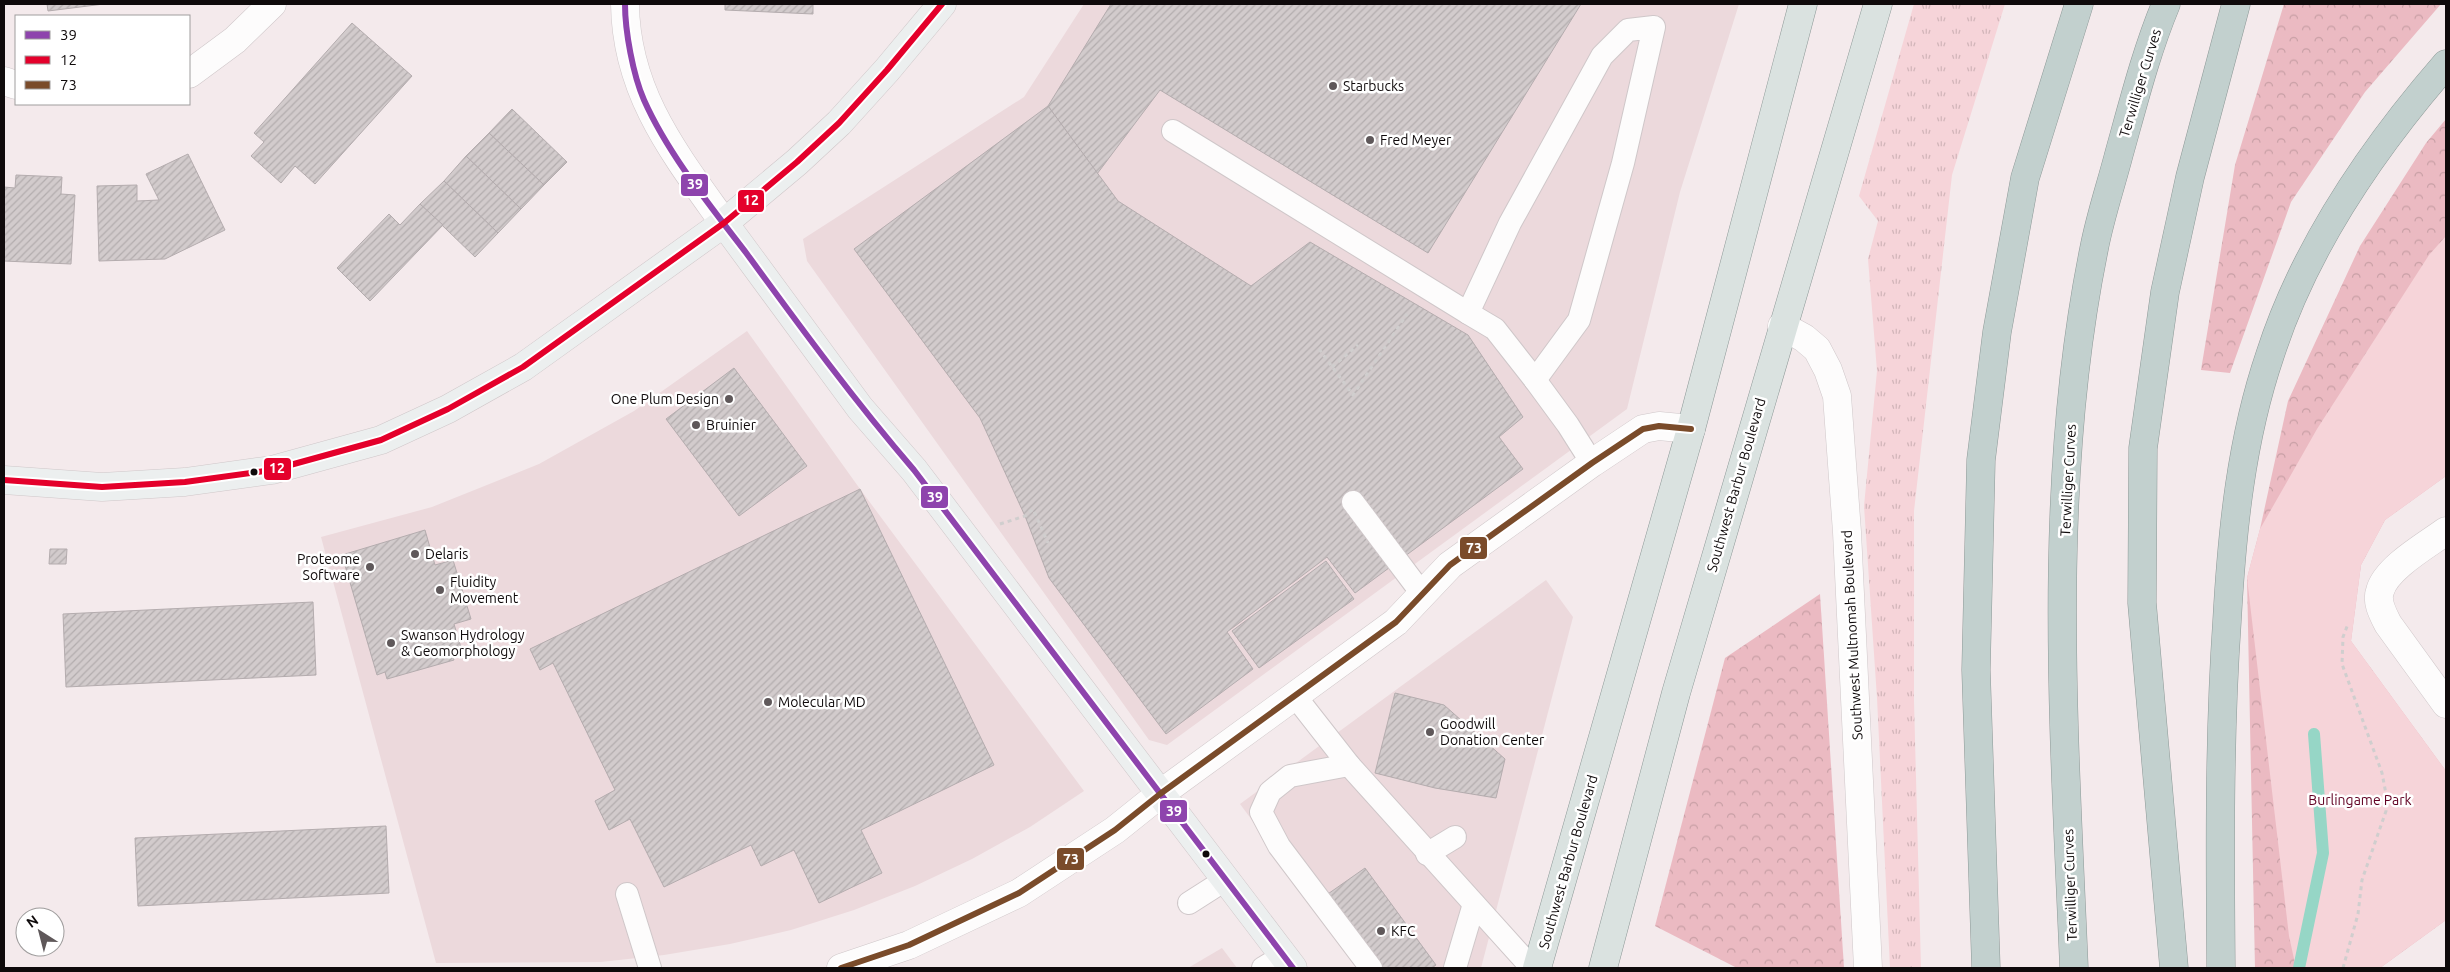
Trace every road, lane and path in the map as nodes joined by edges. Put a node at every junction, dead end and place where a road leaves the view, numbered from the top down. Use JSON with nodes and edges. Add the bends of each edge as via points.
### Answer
{"nodes":[{"id":1,"x":272,"y":4,"type":"edge"},
{"id":2,"x":625,"y":4,"type":"edge"},
{"id":3,"x":942,"y":4,"type":"edge"},
{"id":4,"x":1803,"y":4,"type":"edge"},
{"id":5,"x":1878,"y":4,"type":"edge"},
{"id":6,"x":2079,"y":4,"type":"edge"},
{"id":7,"x":2166,"y":4,"type":"edge"},
{"id":8,"x":2236,"y":4,"type":"edge"},
{"id":9,"x":2446,"y":64,"type":"edge"},
{"id":10,"x":190,"y":73,"type":"edge"},
{"id":11,"x":1173,"y":131,"type":"dead end"},
{"id":12,"x":724,"y":223,"type":"junction"},
{"id":13,"x":1412,"y":307,"type":"dead end"},
{"id":14,"x":1468,"y":313,"type":"junction"},
{"id":15,"x":1782,"y":326,"type":"junction"},
{"id":16,"x":1358,"y":344,"type":"dead end"},
{"id":17,"x":1319,"y":349,"type":"dead end"},
{"id":18,"x":1332,"y":366,"type":"junction"},
{"id":19,"x":1535,"y":380,"type":"junction"},
{"id":20,"x":1691,"y":429,"type":"junction"},
{"id":21,"x":1592,"y":463,"type":"junction"},
{"id":22,"x":4,"y":480,"type":"edge"},
{"id":23,"x":1353,"y":502,"type":"dead end"},
{"id":24,"x":1033,"y":509,"type":"dead end"},
{"id":25,"x":2446,"y":532,"type":"edge"},
{"id":26,"x":1048,"y":543,"type":"dead end"},
{"id":27,"x":2379,"y":592,"type":"junction"},
{"id":28,"x":1423,"y":595,"type":"junction"},
{"id":29,"x":1295,"y":696,"type":"junction"},
{"id":30,"x":2446,"y":704,"type":"edge"},
{"id":31,"x":1349,"y":765,"type":"junction"},
{"id":32,"x":1160,"y":794,"type":"junction"},
{"id":33,"x":1455,"y":837,"type":"dead end"},
{"id":34,"x":1427,"y":854,"type":"junction"},
{"id":35,"x":1225,"y":880,"type":"junction"},
{"id":36,"x":627,"y":894,"type":"dead end"},
{"id":37,"x":1189,"y":903,"type":"dead end"},
{"id":38,"x":1474,"y":904,"type":"junction"},
{"id":39,"x":1280,"y":964,"type":"edge"},
{"id":40,"x":650,"y":968,"type":"edge"},
{"id":41,"x":841,"y":968,"type":"edge"},
{"id":42,"x":1371,"y":968,"type":"edge"},
{"id":43,"x":1455,"y":968,"type":"edge"},
{"id":44,"x":1532,"y":968,"type":"edge"},
{"id":45,"x":1538,"y":968,"type":"edge"},
{"id":46,"x":1603,"y":968,"type":"edge"},
{"id":47,"x":1868,"y":968,"type":"edge"},
{"id":48,"x":1986,"y":968,"type":"edge"},
{"id":49,"x":2074,"y":968,"type":"edge"},
{"id":50,"x":2174,"y":968,"type":"edge"},
{"id":51,"x":2221,"y":968,"type":"edge"},
{"id":52,"x":2343,"y":968,"type":"edge"}],
"edges":[{"from":1,"to":10,"type":"street","via":[[235,40]]},
{"from":2,"to":12,"type":"street","via":[[630,43],[644,98],[672,148]]},
{"from":3,"to":12,"type":"main road","via":[[839,122]]},
{"from":4,"to":20,"type":"main road","name":"Southwest Barbur Boulevard"},
{"from":5,"to":15,"type":"main road","name":"Southwest Barbur Boulevard"},
{"from":6,"to":48,"type":"highway","via":[[2025,178],[1997,332],[1981,460],[1976,670]]},
{"from":7,"to":49,"type":"highway","name":"Terwilliger Curves","via":[[2124,134],[2094,248],[2077,363],[2066,476],[2063,703]]},
{"from":8,"to":50,"type":"highway","via":[[2190,177],[2165,292],[2143,448],[2142,603]]},
{"from":9,"to":51,"type":"highway","via":[[2380,147],[2312,254],[2273,346],[2254,408],[2240,480],[2223,679]]},
{"from":11,"to":14,"type":"lane"},
{"from":12,"to":22,"type":"main road","via":[[523,367],[448,409],[381,440],[272,470],[185,482],[102,487]]},
{"from":12,"to":32,"type":"main road","via":[[860,408],[920,478]]},
{"from":13,"to":18,"type":"path","via":[[1353,395]]},
{"from":14,"to":19,"type":"lane","via":[[1495,329]]},
{"from":14,"to":19,"type":"lane","via":[[1510,224],[1602,56],[1628,30],[1654,28],[1623,163],[1579,320]]},
{"from":15,"to":46,"type":"main road","name":"Southwest Barbur Boulevard","via":[[1676,693]]},
{"from":15,"to":47,"type":"street","name":"Southwest Multnomah Boulevard","via":[[1817,349],[1837,396]]},
{"from":16,"to":18,"type":"path"},
{"from":17,"to":18,"type":"path"},
{"from":19,"to":21,"type":"lane"},
{"from":20,"to":21,"type":"street","via":[[1659,426],[1643,430]]},
{"from":20,"to":45,"type":"main road","name":"Southwest Barbur Boulevard"},
{"from":21,"to":28,"type":"street","via":[[1450,565]]},
{"from":23,"to":28,"type":"lane"},
{"from":24,"to":26,"type":"path"},
{"from":25,"to":27,"type":"street","via":[[2397,567]]},
{"from":27,"to":30,"type":"street","via":[[2380,610],[2388,624]]},
{"from":27,"to":52,"type":"path","via":[[2357,612],[2343,638],[2342,664],[2382,773],[2386,811],[2362,880],[2358,914]]},
{"from":28,"to":29,"type":"street","via":[[1396,622]]},
{"from":29,"to":31,"type":"lane"},
{"from":29,"to":32,"type":"street"},
{"from":31,"to":34,"type":"lane"},
{"from":31,"to":42,"type":"lane","via":[[1290,776],[1270,792],[1261,812],[1279,846]]},
{"from":32,"to":35,"type":"main road"},
{"from":32,"to":41,"type":"street","via":[[1115,830],[1019,894],[909,945]]},
{"from":33,"to":34,"type":"lane"},
{"from":34,"to":38,"type":"lane"},
{"from":35,"to":37,"type":"lane"},
{"from":35,"to":39,"type":"main road"},
{"from":36,"to":40,"type":"lane"},
{"from":38,"to":43,"type":"lane"},
{"from":38,"to":44,"type":"lane"}]}
